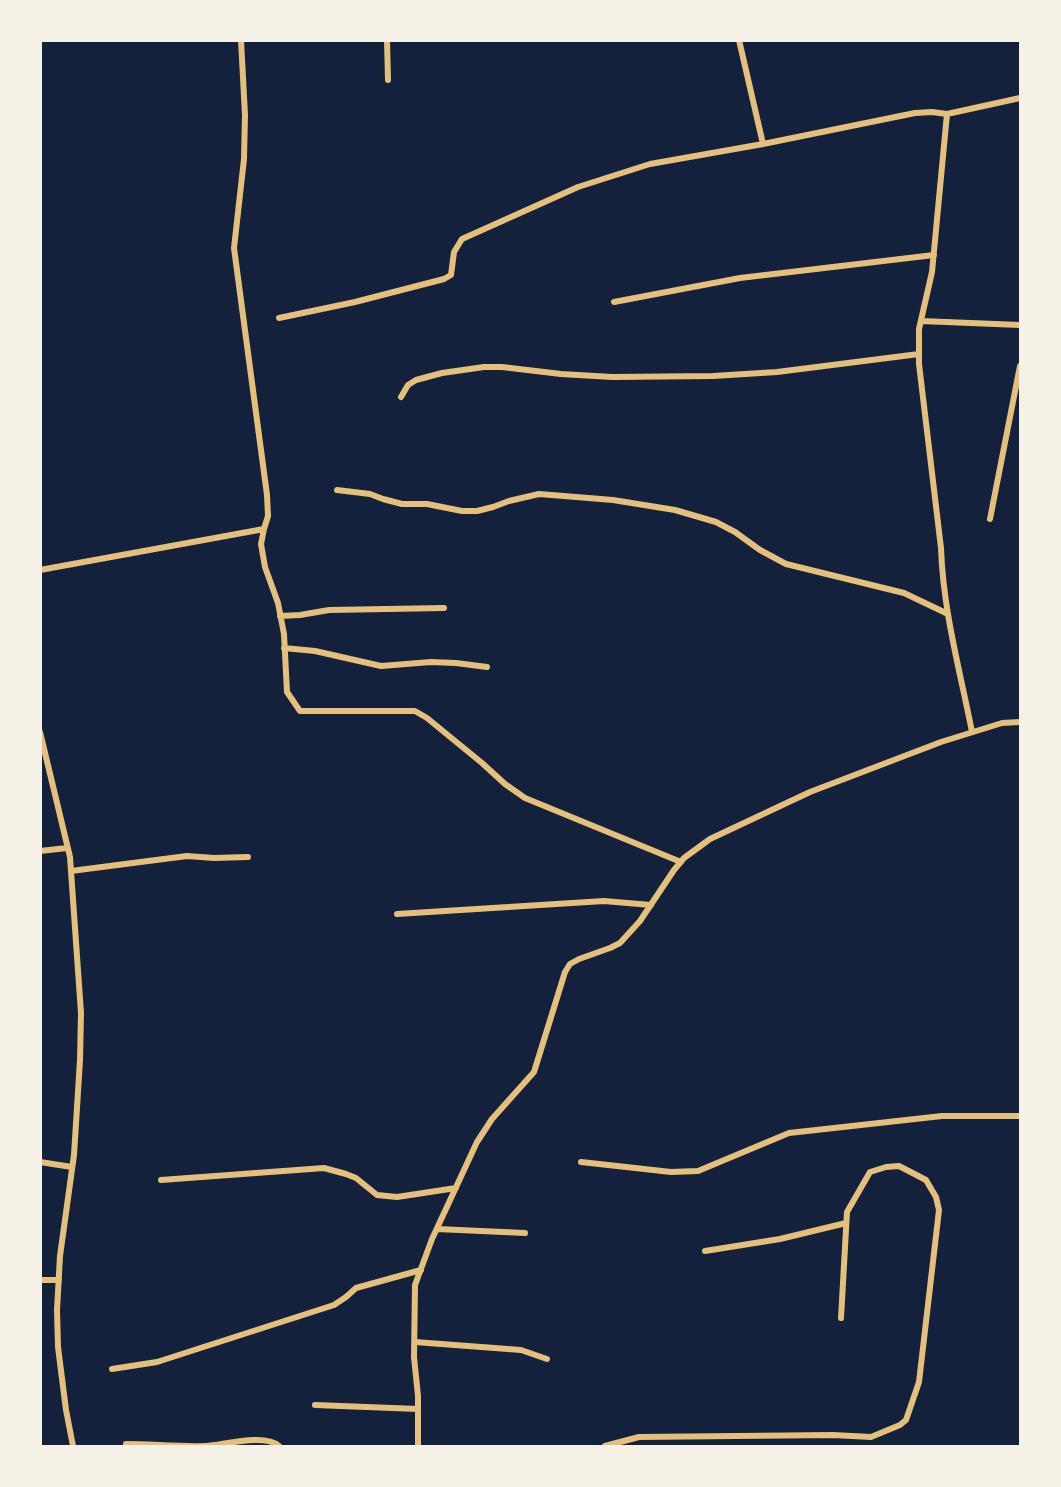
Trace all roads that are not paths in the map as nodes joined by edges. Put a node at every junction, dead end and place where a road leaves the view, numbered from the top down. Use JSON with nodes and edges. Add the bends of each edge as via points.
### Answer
{"nodes":[{"id":1,"x":241,"y":40,"type":"edge"},
{"id":2,"x":387,"y":40,"type":"edge"},
{"id":3,"x":739,"y":40,"type":"edge"},
{"id":4,"x":388,"y":80,"type":"dead end"},
{"id":5,"x":1020,"y":98,"type":"edge"},
{"id":6,"x":947,"y":114,"type":"junction"},
{"id":7,"x":763,"y":144,"type":"junction"},
{"id":8,"x":934,"y":255,"type":"junction"},
{"id":9,"x":614,"y":302,"type":"dead end"},
{"id":10,"x":279,"y":318,"type":"dead end"},
{"id":11,"x":921,"y":321,"type":"junction"},
{"id":12,"x":1020,"y":325,"type":"edge"},
{"id":13,"x":919,"y":354,"type":"junction"},
{"id":14,"x":1020,"y":366,"type":"edge"},
{"id":15,"x":402,"y":397,"type":"dead end"},
{"id":16,"x":337,"y":490,"type":"dead end"},
{"id":17,"x":990,"y":519,"type":"dead end"},
{"id":18,"x":264,"y":528,"type":"junction"},
{"id":19,"x":40,"y":570,"type":"edge"},
{"id":20,"x":444,"y":608,"type":"dead end"},
{"id":21,"x":948,"y":614,"type":"junction"},
{"id":22,"x":280,"y":616,"type":"junction"},
{"id":23,"x":284,"y":648,"type":"junction"},
{"id":24,"x":487,"y":667,"type":"dead end"},
{"id":25,"x":1020,"y":722,"type":"edge"},
{"id":26,"x":40,"y":732,"type":"edge"},
{"id":27,"x":972,"y":732,"type":"junction"},
{"id":28,"x":68,"y":848,"type":"junction"},
{"id":29,"x":40,"y":851,"type":"edge"},
{"id":30,"x":248,"y":857,"type":"dead end"},
{"id":31,"x":681,"y":862,"type":"junction"},
{"id":32,"x":71,"y":871,"type":"junction"},
{"id":33,"x":651,"y":905,"type":"junction"},
{"id":34,"x":397,"y":915,"type":"dead end"},
{"id":35,"x":1020,"y":1116,"type":"edge"},
{"id":36,"x":40,"y":1162,"type":"edge"},
{"id":37,"x":581,"y":1162,"type":"dead end"},
{"id":38,"x":72,"y":1167,"type":"junction"},
{"id":39,"x":161,"y":1180,"type":"dead end"},
{"id":40,"x":456,"y":1188,"type":"junction"},
{"id":41,"x":846,"y":1223,"type":"junction"},
{"id":42,"x":437,"y":1229,"type":"junction"},
{"id":43,"x":525,"y":1233,"type":"dead end"},
{"id":44,"x":705,"y":1251,"type":"dead end"},
{"id":45,"x":421,"y":1270,"type":"junction"},
{"id":46,"x":40,"y":1280,"type":"edge"},
{"id":47,"x":59,"y":1280,"type":"junction"},
{"id":48,"x":841,"y":1318,"type":"dead end"},
{"id":49,"x":415,"y":1342,"type":"junction"},
{"id":50,"x":547,"y":1359,"type":"dead end"},
{"id":51,"x":112,"y":1369,"type":"dead end"},
{"id":52,"x":315,"y":1405,"type":"dead end"},
{"id":53,"x":418,"y":1409,"type":"junction"},
{"id":54,"x":126,"y":1444,"type":"dead end"},
{"id":55,"x":73,"y":1446,"type":"edge"},
{"id":56,"x":279,"y":1446,"type":"edge"},
{"id":57,"x":418,"y":1446,"type":"edge"},
{"id":58,"x":605,"y":1446,"type":"edge"}],
"edges":[{"from":1,"to":18,"type":"street","via":[[244,159],[234,248],[267,495]]},
{"from":2,"to":4,"type":"street"},
{"from":3,"to":7,"type":"street"},
{"from":5,"to":6,"type":"street"},
{"from":6,"to":7,"type":"street","via":[[915,113]]},
{"from":6,"to":8,"type":"street"},
{"from":7,"to":10,"type":"street","via":[[650,165],[578,187],[462,239],[454,252],[451,275],[444,279]]},
{"from":8,"to":9,"type":"street","via":[[740,278]]},
{"from":8,"to":11,"type":"street"},
{"from":11,"to":12,"type":"street"},
{"from":11,"to":13,"type":"street"},
{"from":13,"to":15,"type":"street","via":[[713,376],[612,377],[484,367],[416,380]]},
{"from":13,"to":21,"type":"street"},
{"from":14,"to":17,"type":"street"},
{"from":16,"to":21,"type":"street","via":[[370,494],[402,504],[462,511],[477,511],[539,494],[675,510],[716,522],[786,564],[904,593]]},
{"from":18,"to":19,"type":"street"},
{"from":18,"to":22,"type":"street","via":[[261,544],[265,567]]},
{"from":20,"to":22,"type":"street","via":[[329,610]]},
{"from":21,"to":27,"type":"street"},
{"from":22,"to":23,"type":"street"},
{"from":23,"to":24,"type":"street","via":[[381,666],[431,662]]},
{"from":23,"to":31,"type":"street","via":[[287,692],[300,711],[415,711],[525,798]]},
{"from":25,"to":27,"type":"street"},
{"from":26,"to":28,"type":"street"},
{"from":27,"to":31,"type":"street","via":[[810,792],[710,839]]},
{"from":28,"to":29,"type":"street"},
{"from":28,"to":32,"type":"street"},
{"from":30,"to":32,"type":"street","via":[[187,856]]},
{"from":31,"to":33,"type":"street"},
{"from":32,"to":38,"type":"street","via":[[81,1013]]},
{"from":33,"to":34,"type":"street","via":[[604,901]]},
{"from":33,"to":40,"type":"street","via":[[620,943],[570,964],[534,1072],[487,1127]]},
{"from":35,"to":37,"type":"street","via":[[942,1116],[789,1133],[698,1171],[671,1172]]},
{"from":36,"to":38,"type":"street"},
{"from":38,"to":47,"type":"street"},
{"from":39,"to":40,"type":"street","via":[[324,1168],[356,1178],[377,1195],[397,1197]]},
{"from":40,"to":42,"type":"street"},
{"from":41,"to":44,"type":"street"},
{"from":41,"to":48,"type":"street"},
{"from":41,"to":58,"type":"street","via":[[847,1212],[870,1172],[886,1167],[899,1166],[926,1180],[936,1197],[939,1210],[919,1382],[906,1420],[871,1437],[639,1437]]},
{"from":42,"to":43,"type":"street"},
{"from":42,"to":45,"type":"street"},
{"from":45,"to":49,"type":"street","via":[[415,1285]]},
{"from":45,"to":51,"type":"street","via":[[356,1288],[334,1305],[249,1333],[157,1362]]},
{"from":46,"to":47,"type":"street"},
{"from":47,"to":55,"type":"street","via":[[57,1347]]},
{"from":49,"to":50,"type":"street","via":[[520,1350]]},
{"from":49,"to":53,"type":"street"},
{"from":52,"to":53,"type":"street"},
{"from":53,"to":57,"type":"street"},
{"from":54,"to":56,"type":"street","via":[[207,1446],[258,1440]]}]}
